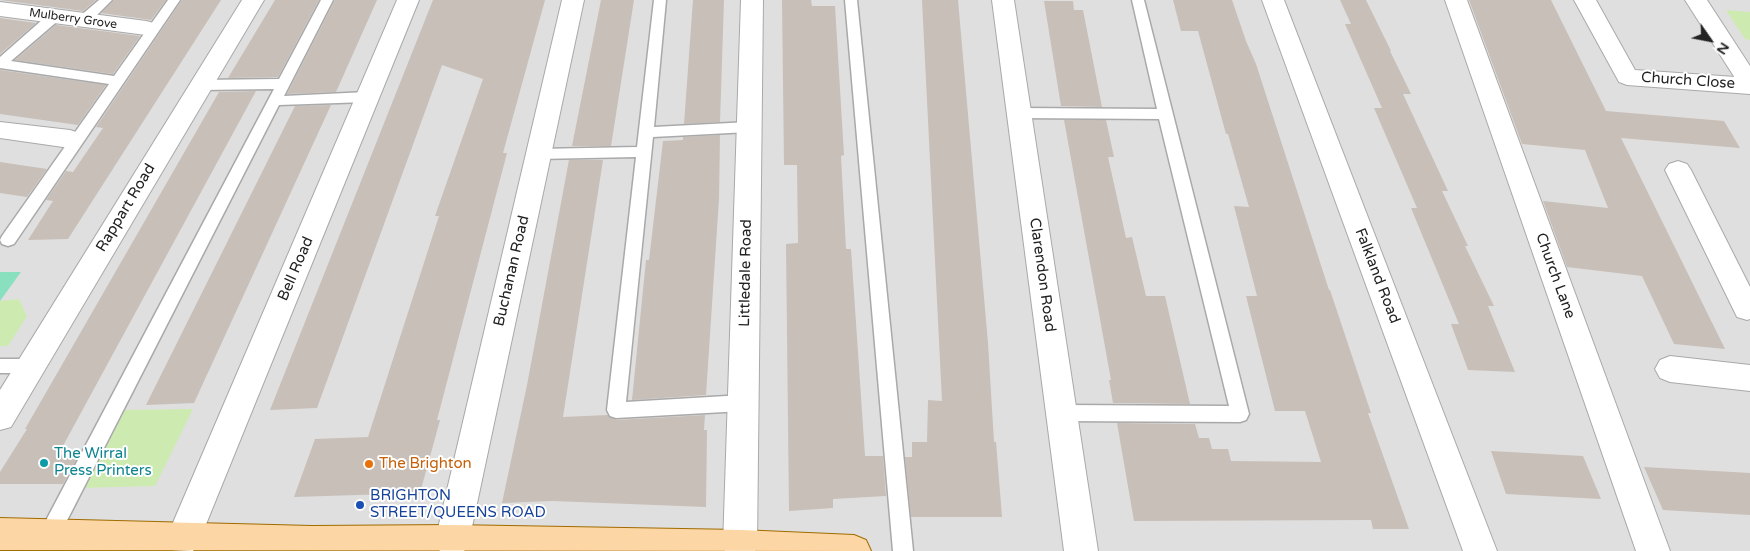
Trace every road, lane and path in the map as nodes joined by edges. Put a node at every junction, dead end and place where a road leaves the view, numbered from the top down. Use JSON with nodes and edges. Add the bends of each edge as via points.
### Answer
{"nodes":[{"id":1,"x":106,"y":0,"type":"edge"},
{"id":2,"x":174,"y":0,"type":"edge"},
{"id":3,"x":253,"y":0,"type":"edge"},
{"id":4,"x":327,"y":0,"type":"edge"},
{"id":5,"x":408,"y":0,"type":"edge"},
{"id":6,"x":573,"y":0,"type":"edge"},
{"id":7,"x":660,"y":0,"type":"edge"},
{"id":8,"x":752,"y":0,"type":"edge"},
{"id":9,"x":851,"y":0,"type":"edge"},
{"id":10,"x":1003,"y":0,"type":"edge"},
{"id":11,"x":1138,"y":0,"type":"edge"},
{"id":12,"x":1273,"y":0,"type":"edge"},
{"id":13,"x":1456,"y":0,"type":"edge"},
{"id":14,"x":1585,"y":0,"type":"edge"},
{"id":15,"x":1696,"y":0,"type":"edge"},
{"id":16,"x":0,"y":9,"type":"edge"},
{"id":17,"x":55,"y":16,"type":"junction"},
{"id":18,"x":84,"y":20,"type":"junction"},
{"id":19,"x":146,"y":28,"type":"dead end"},
{"id":20,"x":111,"y":80,"type":"dead end"},
{"id":21,"x":283,"y":84,"type":"junction"},
{"id":22,"x":201,"y":85,"type":"junction"},
{"id":23,"x":1750,"y":85,"type":"edge"},
{"id":24,"x":367,"y":98,"type":"junction"},
{"id":25,"x":274,"y":101,"type":"junction"},
{"id":26,"x":1019,"y":113,"type":"junction"},
{"id":27,"x":1165,"y":114,"type":"junction"},
{"id":28,"x":749,"y":127,"type":"junction"},
{"id":29,"x":0,"y":130,"type":"edge"},
{"id":30,"x":646,"y":132,"type":"junction"},
{"id":31,"x":70,"y":139,"type":"dead end"},
{"id":32,"x":644,"y":152,"type":"junction"},
{"id":33,"x":538,"y":154,"type":"junction"},
{"id":34,"x":1678,"y":170,"type":"dead end"},
{"id":35,"x":8,"y":240,"type":"dead end"},
{"id":36,"x":1749,"y":311,"type":"edge"},
{"id":37,"x":0,"y":366,"type":"edge"},
{"id":38,"x":31,"y":366,"type":"junction"},
{"id":39,"x":1670,"y":369,"type":"dead end"},
{"id":40,"x":1750,"y":378,"type":"edge"},
{"id":41,"x":743,"y":403,"type":"junction"},
{"id":42,"x":1062,"y":412,"type":"junction"},
{"id":43,"x":0,"y":417,"type":"edge"},
{"id":44,"x":0,"y":534,"type":"edge"},
{"id":45,"x":49,"y":535,"type":"junction"},
{"id":46,"x":183,"y":539,"type":"junction"},
{"id":47,"x":452,"y":541,"type":"junction"},
{"id":48,"x":310,"y":546,"type":"edge"},
{"id":49,"x":731,"y":548,"type":"edge"},
{"id":50,"x":854,"y":551,"type":"edge"},
{"id":51,"x":903,"y":551,"type":"edge"},
{"id":52,"x":1081,"y":551,"type":"edge"},
{"id":53,"x":1480,"y":551,"type":"edge"},
{"id":54,"x":1654,"y":551,"type":"edge"}],
"edges":[{"from":1,"to":18,"type":"lane"},
{"from":2,"to":35,"type":"lane"},
{"from":3,"to":22,"type":"street","name":"Rappart Road"},
{"from":4,"to":21,"type":"lane"},
{"from":5,"to":24,"type":"street","name":"Bell Road"},
{"from":6,"to":33,"type":"street","name":"Buchanan Road"},
{"from":7,"to":30,"type":"lane"},
{"from":8,"to":28,"type":"street","name":"Littledale Road"},
{"from":9,"to":51,"type":"lane"},
{"from":10,"to":26,"type":"street","name":"Clarendon Road"},
{"from":11,"to":27,"type":"lane"},
{"from":12,"to":53,"type":"street","name":"Falkland Road"},
{"from":13,"to":54,"type":"street","name":"Church Lane"},
{"from":14,"to":23,"type":"street","name":"Church Close","via":[[1626,77]]},
{"from":15,"to":23,"type":"street"},
{"from":16,"to":17,"type":"street","name":"Mulberry Grove"},
{"from":17,"to":18,"type":"street","name":"Mulberry Grove"},
{"from":17,"to":20,"type":"lane","via":[[0,64]]},
{"from":18,"to":19,"type":"street","name":"Mulberry Grove"},
{"from":21,"to":22,"type":"lane"},
{"from":21,"to":25,"type":"lane"},
{"from":22,"to":38,"type":"street","name":"Rappart Road"},
{"from":24,"to":25,"type":"lane"},
{"from":24,"to":46,"type":"street","name":"Bell Road"},
{"from":25,"to":45,"type":"lane"},
{"from":26,"to":27,"type":"lane"},
{"from":26,"to":42,"type":"street","name":"Clarendon Road"},
{"from":27,"to":42,"type":"lane","via":[[1240,414]]},
{"from":28,"to":30,"type":"lane"},
{"from":28,"to":41,"type":"street","name":"Littledale Road"},
{"from":29,"to":31,"type":"street"},
{"from":30,"to":32,"type":"lane"},
{"from":32,"to":33,"type":"lane"},
{"from":32,"to":41,"type":"lane","via":[[616,410]]},
{"from":33,"to":47,"type":"street","name":"Buchanan Road"},
{"from":34,"to":36,"type":"street"},
{"from":37,"to":38,"type":"lane"},
{"from":38,"to":43,"type":"street","name":"Rappart Road"},
{"from":39,"to":40,"type":"street"},
{"from":41,"to":49,"type":"street","name":"Littledale Road"},
{"from":42,"to":52,"type":"street","name":"Clarendon Road"},
{"from":44,"to":45,"type":"main road"},
{"from":45,"to":46,"type":"main road"},
{"from":46,"to":48,"type":"main road"},
{"from":47,"to":48,"type":"main road"},
{"from":47,"to":49,"type":"main road"},
{"from":49,"to":50,"type":"main road"}]}
